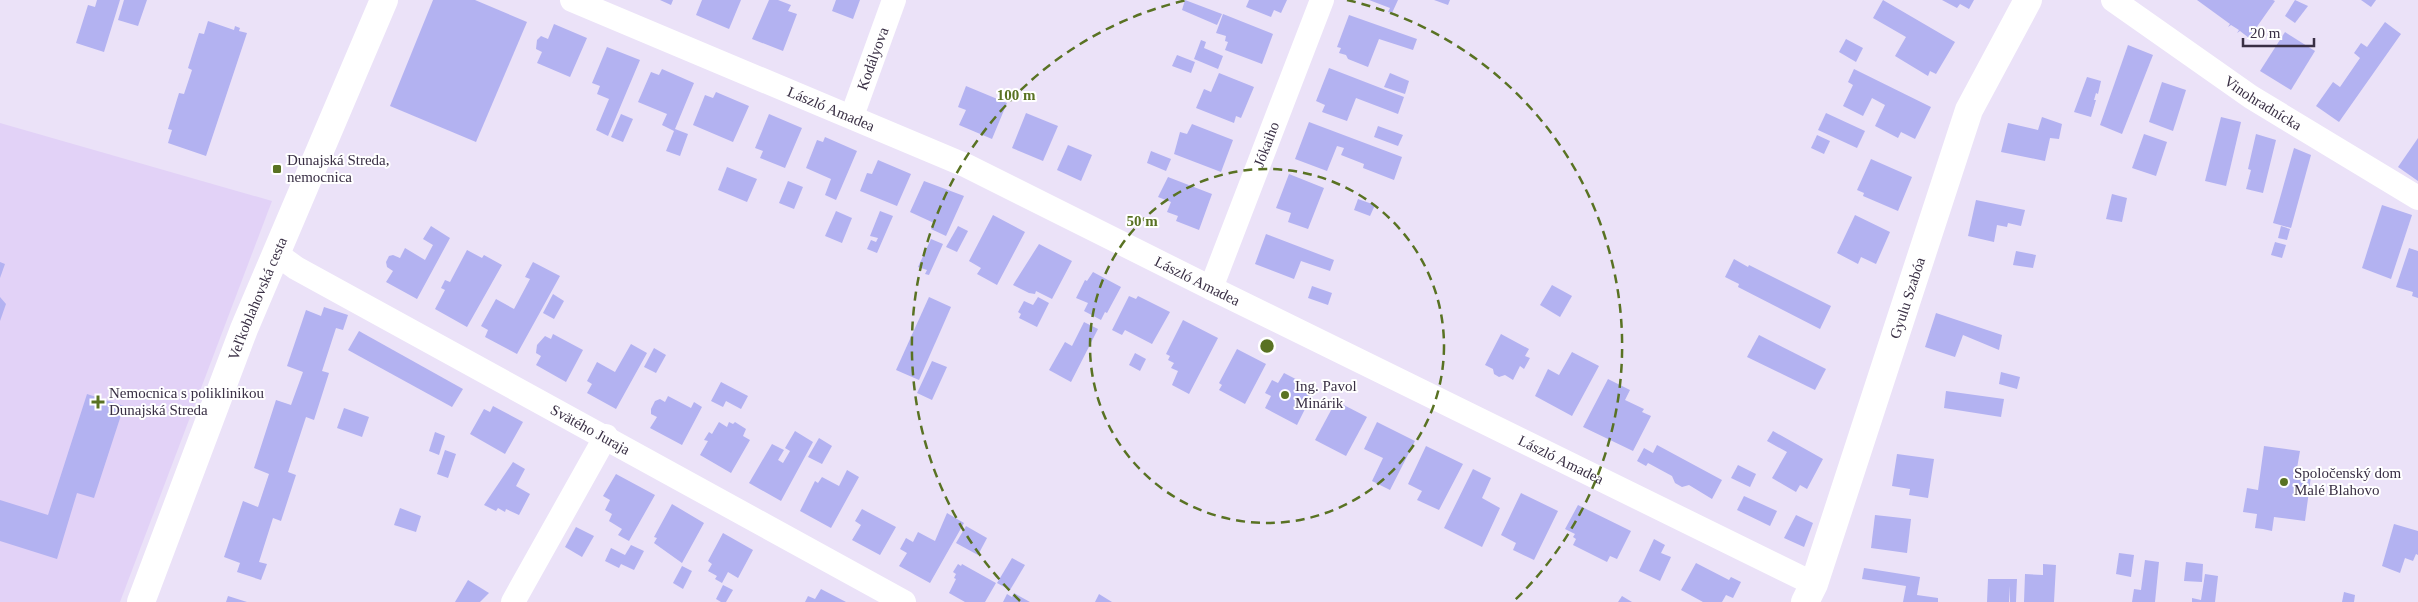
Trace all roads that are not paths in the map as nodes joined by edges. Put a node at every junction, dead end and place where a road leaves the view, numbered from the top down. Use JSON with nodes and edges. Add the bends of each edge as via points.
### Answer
{"nodes":[{"id":1,"x":384,"y":0,"type":"edge"},
{"id":2,"x":572,"y":0,"type":"edge"},
{"id":3,"x":894,"y":0,"type":"edge"},
{"id":4,"x":1322,"y":0,"type":"edge"},
{"id":5,"x":2028,"y":0,"type":"edge"},
{"id":6,"x":2113,"y":0,"type":"edge"},
{"id":7,"x":852,"y":116,"type":"junction"},
{"id":8,"x":2418,"y":198,"type":"edge"},
{"id":9,"x":278,"y":255,"type":"junction"},
{"id":10,"x":1211,"y":288,"type":"junction"},
{"id":11,"x":606,"y":436,"type":"junction"},
{"id":12,"x":1809,"y":593,"type":"edge"},
{"id":13,"x":141,"y":602,"type":"edge"},
{"id":14,"x":513,"y":602,"type":"edge"},
{"id":15,"x":904,"y":602,"type":"edge"}],
"edges":[{"from":1,"to":9,"type":"main road","name":"Veľkoblahovská cesta"},
{"from":2,"to":7,"type":"street","name":"László Amadea"},
{"from":3,"to":7,"type":"street","name":"Kodályova"},
{"from":4,"to":10,"type":"street","name":"Jókaiho"},
{"from":5,"to":12,"type":"main road","name":"Gyulu Szabóa","via":[[1969,110]]},
{"from":6,"to":8,"type":"street","name":"Vinohradnícka","via":[[2251,97]]},
{"from":7,"to":10,"type":"street","name":"László Amadea","via":[[967,166]]},
{"from":9,"to":11,"type":"street","name":"Svätého Juraja","via":[[296,268]]},
{"from":9,"to":13,"type":"main road","name":"Veľkoblahovská cesta","via":[[244,330]]},
{"from":10,"to":12,"type":"street","name":"László Amadea"},
{"from":11,"to":14,"type":"street"},
{"from":11,"to":15,"type":"street","name":"Svätého Juraja"}]}
